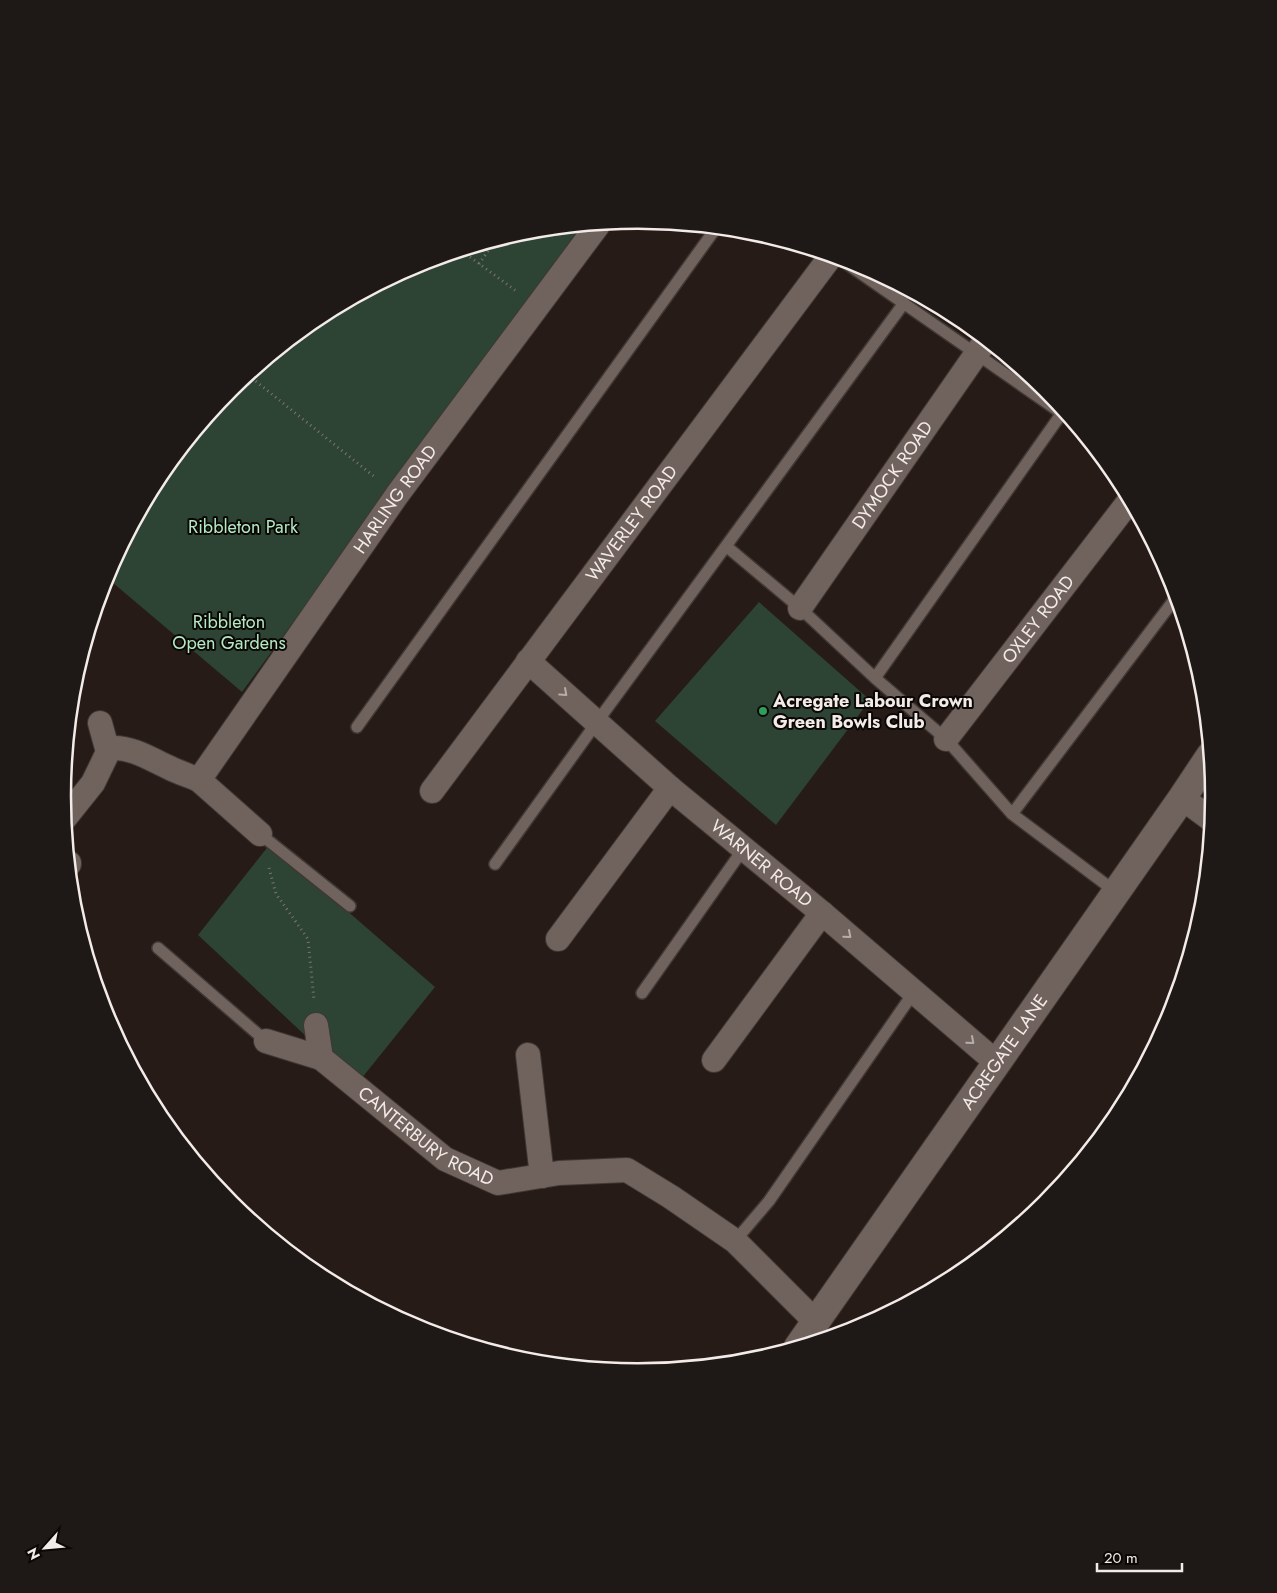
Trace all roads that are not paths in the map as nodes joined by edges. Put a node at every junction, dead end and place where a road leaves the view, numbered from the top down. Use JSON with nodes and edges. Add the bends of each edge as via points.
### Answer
{"nodes":[{"id":1,"x":593,"y":231,"type":"edge"},
{"id":2,"x":712,"y":234,"type":"edge"},
{"id":3,"x":827,"y":261,"type":"edge"},
{"id":4,"x":869,"y":278,"type":"edge"},
{"id":5,"x":904,"y":303,"type":"junction"},
{"id":6,"x":981,"y":346,"type":"edge"},
{"id":7,"x":1036,"y":391,"type":"edge"},
{"id":8,"x":1063,"y":420,"type":"edge"},
{"id":9,"x":1126,"y":506,"type":"edge"},
{"id":10,"x":726,"y":546,"type":"junction"},
{"id":11,"x":1172,"y":603,"type":"edge"},
{"id":12,"x":800,"y":608,"type":"junction"},
{"id":13,"x":528,"y":661,"type":"junction"},
{"id":14,"x":875,"y":678,"type":"junction"},
{"id":15,"x":597,"y":722,"type":"junction"},
{"id":16,"x":100,"y":723,"type":"dead end"},
{"id":17,"x":357,"y":727,"type":"dead end"},
{"id":18,"x":946,"y":739,"type":"junction"},
{"id":19,"x":108,"y":752,"type":"junction"},
{"id":20,"x":1205,"y":763,"type":"edge"},
{"id":21,"x":199,"y":780,"type":"junction"},
{"id":22,"x":670,"y":788,"type":"junction"},
{"id":23,"x":432,"y":791,"type":"dead end"},
{"id":24,"x":1182,"y":798,"type":"junction"},
{"id":25,"x":71,"y":810,"type":"edge"},
{"id":26,"x":1012,"y":814,"type":"junction"},
{"id":27,"x":1205,"y":815,"type":"edge"},
{"id":28,"x":260,"y":834,"type":"joint"},
{"id":29,"x":744,"y":848,"type":"junction"},
{"id":30,"x":495,"y":864,"type":"dead end"},
{"id":31,"x":1116,"y":892,"type":"junction"},
{"id":32,"x":350,"y":906,"type":"dead end"},
{"id":33,"x":822,"y":913,"type":"junction"},
{"id":34,"x":558,"y":940,"type":"dead end"},
{"id":35,"x":158,"y":948,"type":"dead end"},
{"id":36,"x":642,"y":992,"type":"dead end"},
{"id":37,"x":914,"y":992,"type":"junction"},
{"id":38,"x":316,"y":1025,"type":"road end"},
{"id":39,"x":266,"y":1041,"type":"joint"},
{"id":40,"x":528,"y":1055,"type":"dead end"},
{"id":41,"x":321,"y":1058,"type":"junction"},
{"id":42,"x":714,"y":1060,"type":"dead end"},
{"id":43,"x":997,"y":1063,"type":"junction"},
{"id":44,"x":542,"y":1176,"type":"junction"},
{"id":45,"x":735,"y":1241,"type":"junction"},
{"id":46,"x":816,"y":1322,"type":"junction"},
{"id":47,"x":804,"y":1339,"type":"edge"}],
"edges":[{"from":1,"to":21,"type":"street","name":"HARLING ROAD","via":[[397,494]]},
{"from":2,"to":17,"type":"lane"},
{"from":3,"to":13,"type":"street","name":"WAVERLEY ROAD"},
{"from":4,"to":5,"type":"lane"},
{"from":5,"to":6,"type":"lane"},
{"from":5,"to":10,"type":"lane"},
{"from":6,"to":7,"type":"lane"},
{"from":6,"to":12,"type":"street","name":"DYMOCK ROAD"},
{"from":8,"to":14,"type":"lane"},
{"from":9,"to":18,"type":"street","name":"OXLEY ROAD"},
{"from":10,"to":12,"type":"lane"},
{"from":10,"to":15,"type":"lane"},
{"from":11,"to":26,"type":"lane"},
{"from":12,"to":14,"type":"lane"},
{"from":13,"to":15,"type":"street","name":"WARNER ROAD","one_way":true},
{"from":13,"to":23,"type":"street","name":"WAVERLEY ROAD"},
{"from":14,"to":18,"type":"lane"},
{"from":15,"to":22,"type":"street","name":"WARNER ROAD"},
{"from":15,"to":30,"type":"lane"},
{"from":16,"to":19,"type":"street"},
{"from":18,"to":26,"type":"lane"},
{"from":19,"to":21,"type":"street","via":[[112,748],[145,755]]},
{"from":19,"to":25,"type":"street","via":[[93,783]]},
{"from":20,"to":24,"type":"street","name":"ACREGATE LANE"},
{"from":21,"to":28,"type":"street"},
{"from":22,"to":29,"type":"street","name":"WARNER ROAD"},
{"from":22,"to":34,"type":"street"},
{"from":24,"to":27,"type":"street"},
{"from":24,"to":31,"type":"street","name":"ACREGATE LANE"},
{"from":26,"to":31,"type":"lane"},
{"from":28,"to":32,"type":"lane"},
{"from":29,"to":33,"type":"street","name":"WARNER ROAD"},
{"from":29,"to":36,"type":"lane"},
{"from":31,"to":43,"type":"street","name":"ACREGATE LANE"},
{"from":33,"to":37,"type":"street","name":"WARNER ROAD","one_way":true},
{"from":33,"to":42,"type":"street"},
{"from":35,"to":39,"type":"lane"},
{"from":37,"to":43,"type":"street","name":"WARNER ROAD","one_way":true},
{"from":37,"to":45,"type":"lane","via":[[769,1201]]},
{"from":38,"to":41,"type":"street"},
{"from":39,"to":41,"type":"street"},
{"from":40,"to":44,"type":"street"},
{"from":41,"to":44,"type":"street","name":"CANTERBURY ROAD","via":[[445,1158],[498,1183]]},
{"from":43,"to":46,"type":"street","name":"ACREGATE LANE"},
{"from":44,"to":45,"type":"street","name":"CANTERBURY ROAD","via":[[627,1170]]},
{"from":45,"to":46,"type":"street","name":"CANTERBURY ROAD"},
{"from":46,"to":47,"type":"street","name":"ACREGATE LANE"}]}
